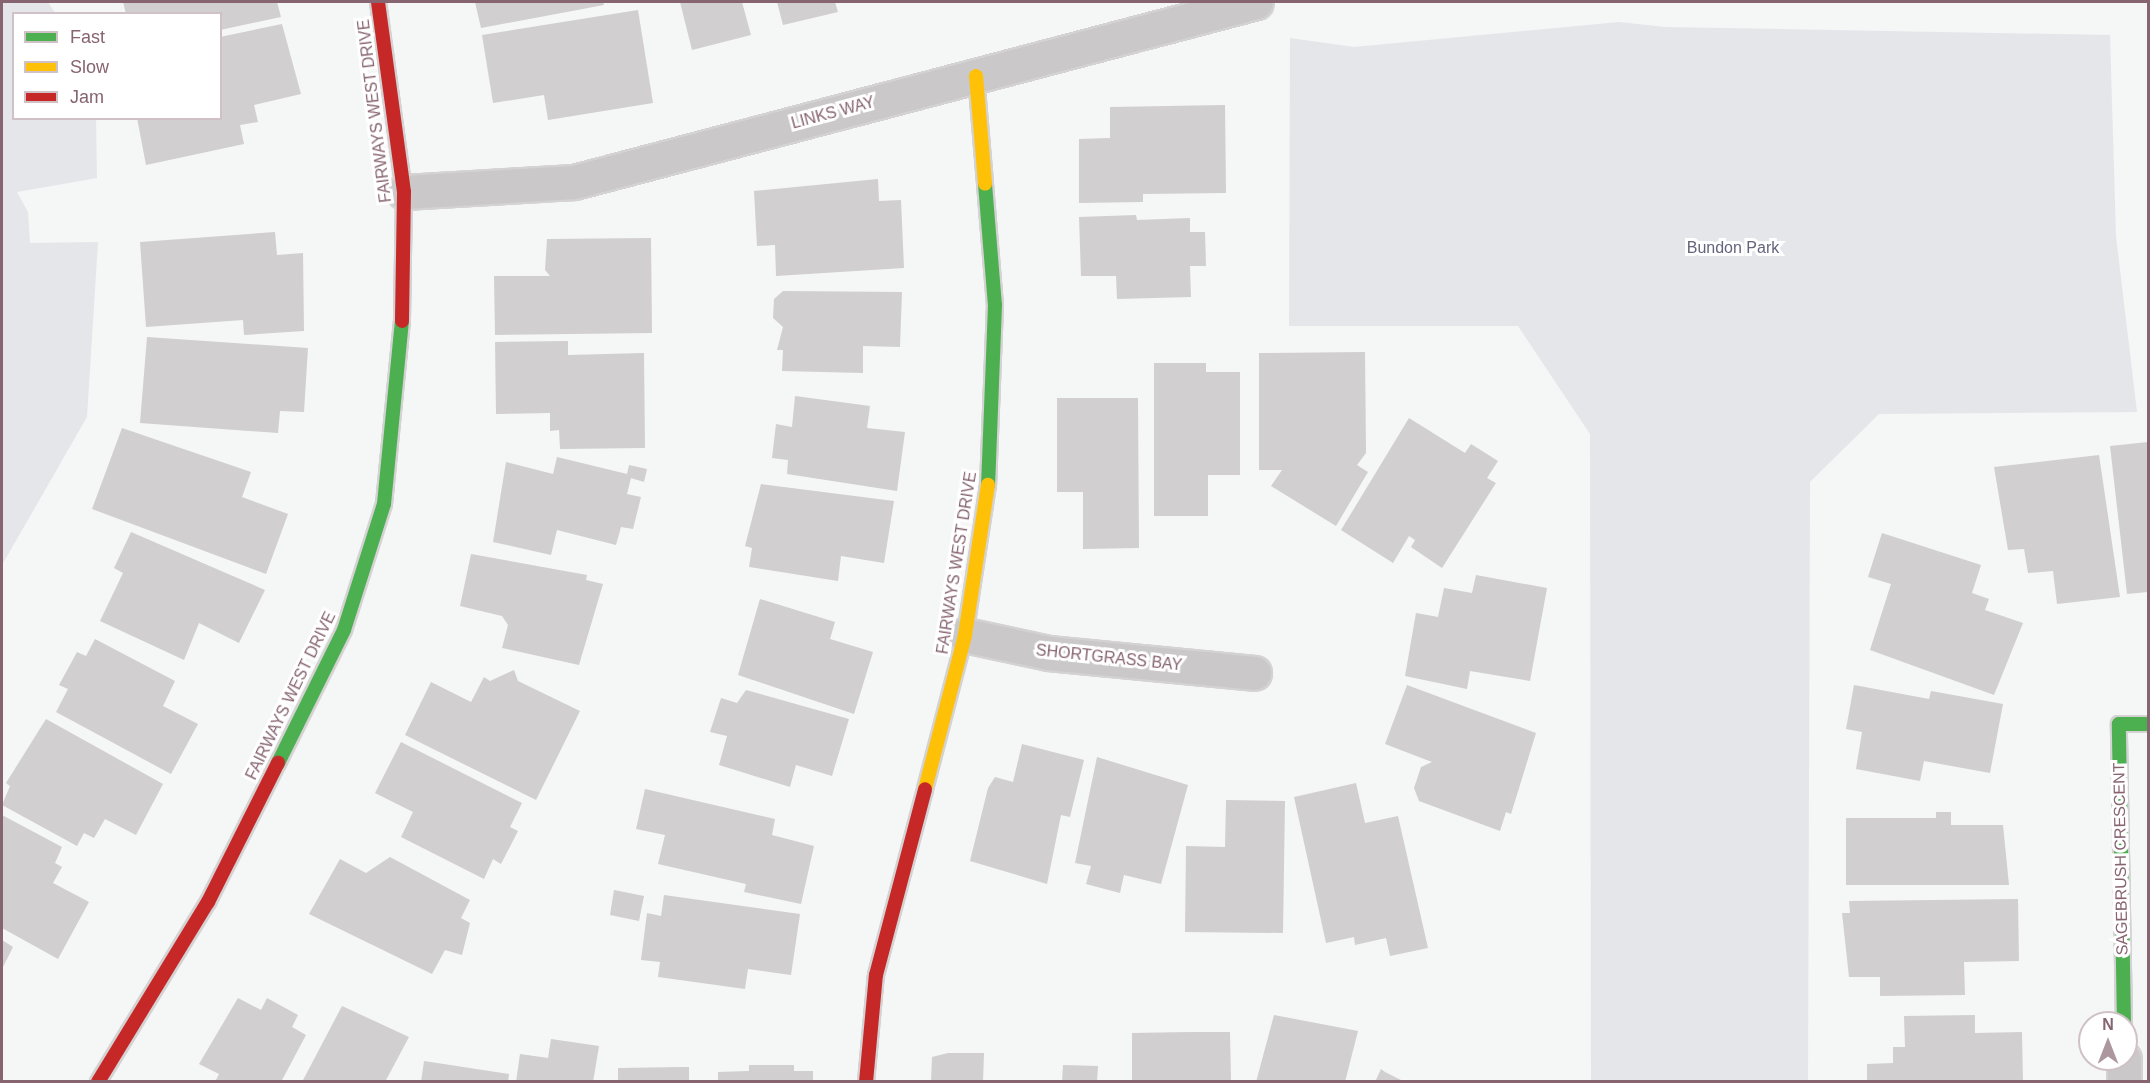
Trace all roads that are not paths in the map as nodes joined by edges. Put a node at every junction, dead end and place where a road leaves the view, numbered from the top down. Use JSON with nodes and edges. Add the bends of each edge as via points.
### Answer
{"nodes":[{"id":1,"x":378,"y":2,"type":"edge"},
{"id":2,"x":1256,"y":2,"type":"edge"},
{"id":3,"x":976,"y":76,"type":"junction"},
{"id":4,"x":404,"y":192,"type":"junction"},
{"id":5,"x":965,"y":635,"type":"junction"},
{"id":6,"x":1254,"y":673,"type":"dead end"},
{"id":7,"x":2148,"y":724,"type":"edge"},
{"id":8,"x":2124,"y":1011,"type":"edge"},
{"id":9,"x":98,"y":1082,"type":"edge"},
{"id":10,"x":866,"y":1082,"type":"edge"}],
"edges":[{"from":1,"to":4,"type":"street","name":"FAIRWAYS WEST DRIVE"},
{"from":2,"to":3,"type":"street","name":"LINKS WAY"},
{"from":3,"to":4,"type":"street","name":"LINKS WAY","via":[[574,182]]},
{"from":3,"to":5,"type":"street","name":"FAIRWAYS WEST DRIVE","via":[[995,305],[989,476]]},
{"from":4,"to":9,"type":"street","name":"FAIRWAYS WEST DRIVE","via":[[402,339],[384,504],[344,630],[208,902]]},
{"from":5,"to":6,"type":"street","name":"SHORTGRASS BAY","via":[[1048,653]]},
{"from":5,"to":10,"type":"street","name":"FAIRWAYS WEST DRIVE","via":[[876,975]]},
{"from":7,"to":8,"type":"street","name":"SAGEBRUSH CRESCENT","via":[[2120,724]]}]}
